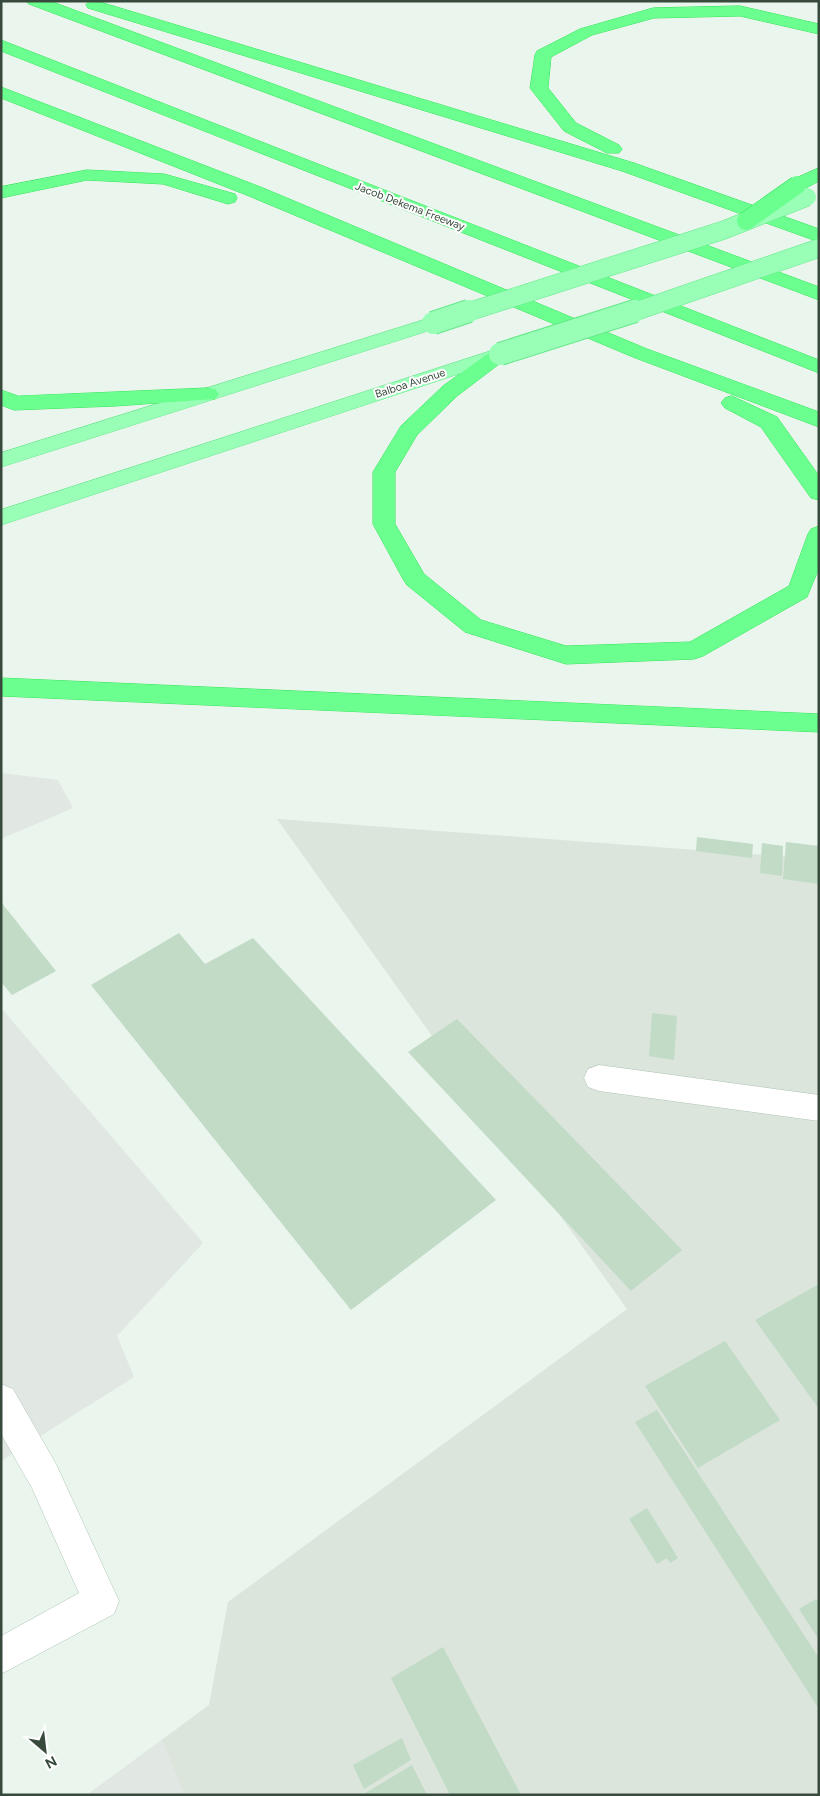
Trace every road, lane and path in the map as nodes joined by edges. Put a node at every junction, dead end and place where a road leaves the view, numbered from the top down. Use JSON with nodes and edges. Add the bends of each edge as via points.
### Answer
{"nodes":[{"id":1,"x":35,"y":1,"type":"edge"},
{"id":2,"x":81,"y":1,"type":"edge"},
{"id":3,"x":819,"y":29,"type":"edge"},
{"id":4,"x":1,"y":45,"type":"edge"},
{"id":5,"x":1,"y":92,"type":"edge"},
{"id":6,"x":819,"y":173,"type":"edge"},
{"id":7,"x":808,"y":192,"type":"edge"},
{"id":8,"x":1,"y":193,"type":"edge"},
{"id":9,"x":717,"y":201,"type":"junction"},
{"id":10,"x":819,"y":236,"type":"edge"},
{"id":11,"x":361,"y":238,"type":"junction"},
{"id":12,"x":819,"y":248,"type":"edge"},
{"id":13,"x":819,"y":294,"type":"edge"},
{"id":14,"x":640,"y":353,"type":"junction"},
{"id":15,"x":500,"y":354,"type":"junction"},
{"id":16,"x":819,"y":367,"type":"edge"},
{"id":17,"x":208,"y":394,"type":"junction"},
{"id":18,"x":1,"y":396,"type":"edge"},
{"id":19,"x":819,"y":420,"type":"edge"},
{"id":20,"x":1,"y":460,"type":"edge"},
{"id":21,"x":819,"y":492,"type":"edge"},
{"id":22,"x":1,"y":518,"type":"edge"},
{"id":23,"x":819,"y":534,"type":"edge"},
{"id":24,"x":1,"y":688,"type":"edge"},
{"id":25,"x":819,"y":723,"type":"edge"},
{"id":26,"x":599,"y":1078,"type":"dead end"},
{"id":27,"x":819,"y":1108,"type":"edge"},
{"id":28,"x":1,"y":1401,"type":"edge"},
{"id":29,"x":1,"y":1656,"type":"edge"}],
"edges":[{"from":1,"to":13,"type":"highway"},
{"from":2,"to":9,"type":"highway","via":[[628,167]]},
{"from":3,"to":9,"type":"highway","via":[[740,12],[653,13],[586,32],[542,55],[539,88],[570,127]]},
{"from":4,"to":16,"type":"highway","name":"Jacob Dekema Freeway"},
{"from":5,"to":11,"type":"highway","via":[[256,192]]},
{"from":6,"to":7,"type":"highway"},
{"from":7,"to":17,"type":"main road","bridge":true,"via":[[746,221],[634,260]]},
{"from":8,"to":11,"type":"highway","via":[[87,176],[164,179]]},
{"from":9,"to":10,"type":"highway"},
{"from":11,"to":14,"type":"highway"},
{"from":12,"to":15,"type":"main road","name":"Balboa Avenue","bridge":true,"via":[[691,294]]},
{"from":14,"to":19,"type":"highway"},
{"from":14,"to":21,"type":"highway","via":[[769,422]]},
{"from":15,"to":22,"type":"main road","name":"Balboa Avenue"},
{"from":15,"to":23,"type":"highway","via":[[450,391],[409,431],[384,472],[384,524],[415,579],[473,626],[566,655],[694,650],[799,591]]},
{"from":17,"to":18,"type":"highway","via":[[14,403]]},
{"from":17,"to":20,"type":"main road"},
{"from":24,"to":25,"type":"highway"},
{"from":26,"to":27,"type":"street"},
{"from":28,"to":29,"type":"street","via":[[44,1476],[101,1601]]}]}
